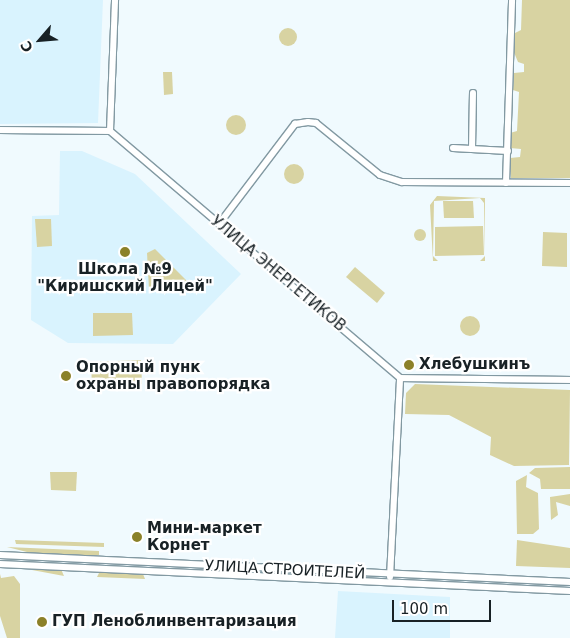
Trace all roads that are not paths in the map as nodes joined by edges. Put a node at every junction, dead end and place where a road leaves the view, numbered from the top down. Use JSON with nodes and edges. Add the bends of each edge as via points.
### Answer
{"nodes":[{"id":1,"x":115,"y":0,"type":"edge"},
{"id":2,"x":512,"y":0,"type":"edge"},
{"id":3,"x":473,"y":93,"type":"dead end"},
{"id":4,"x":0,"y":130,"type":"edge"},
{"id":5,"x":110,"y":131,"type":"junction"},
{"id":6,"x":453,"y":148,"type":"dead end"},
{"id":7,"x":472,"y":149,"type":"junction"},
{"id":8,"x":508,"y":151,"type":"junction"},
{"id":9,"x":506,"y":183,"type":"junction"},
{"id":10,"x":570,"y":183,"type":"edge"},
{"id":11,"x":219,"y":224,"type":"junction"},
{"id":12,"x":400,"y":378,"type":"junction"},
{"id":13,"x":570,"y":380,"type":"edge"},
{"id":14,"x":0,"y":555,"type":"edge"},
{"id":15,"x":0,"y":564,"type":"edge"},
{"id":16,"x":390,"y":575,"type":"junction"},
{"id":17,"x":390,"y":582,"type":"junction"},
{"id":18,"x":570,"y":582,"type":"edge"},
{"id":19,"x":570,"y":591,"type":"edge"}],
"edges":[{"from":1,"to":5,"type":"street"},
{"from":2,"to":8,"type":"street"},
{"from":3,"to":7,"type":"street"},
{"from":4,"to":5,"type":"street"},
{"from":5,"to":11,"type":"street","name":"УЛИЦА ЭНЕРГЕТИКОВ"},
{"from":6,"to":7,"type":"street"},
{"from":7,"to":8,"type":"street"},
{"from":8,"to":9,"type":"street"},
{"from":9,"to":10,"type":"street"},
{"from":9,"to":11,"type":"street","via":[[402,182],[380,176],[316,123],[308,122],[294,124]]},
{"from":11,"to":12,"type":"street","name":"УЛИЦА ЭНЕРГЕТИКОВ"},
{"from":12,"to":13,"type":"street"},
{"from":12,"to":16,"type":"street"},
{"from":14,"to":16,"type":"street","name":"УЛИЦА СТРОИТЕЛЕЙ"},
{"from":15,"to":17,"type":"street","name":"УЛИЦА СТРОИТЕЛЕЙ"},
{"from":16,"to":17,"type":"street"},
{"from":16,"to":18,"type":"street","name":"УЛИЦА СТРОИТЕЛЕЙ"},
{"from":17,"to":19,"type":"street","name":"УЛИЦА СТРОИТЕЛЕЙ"}]}
